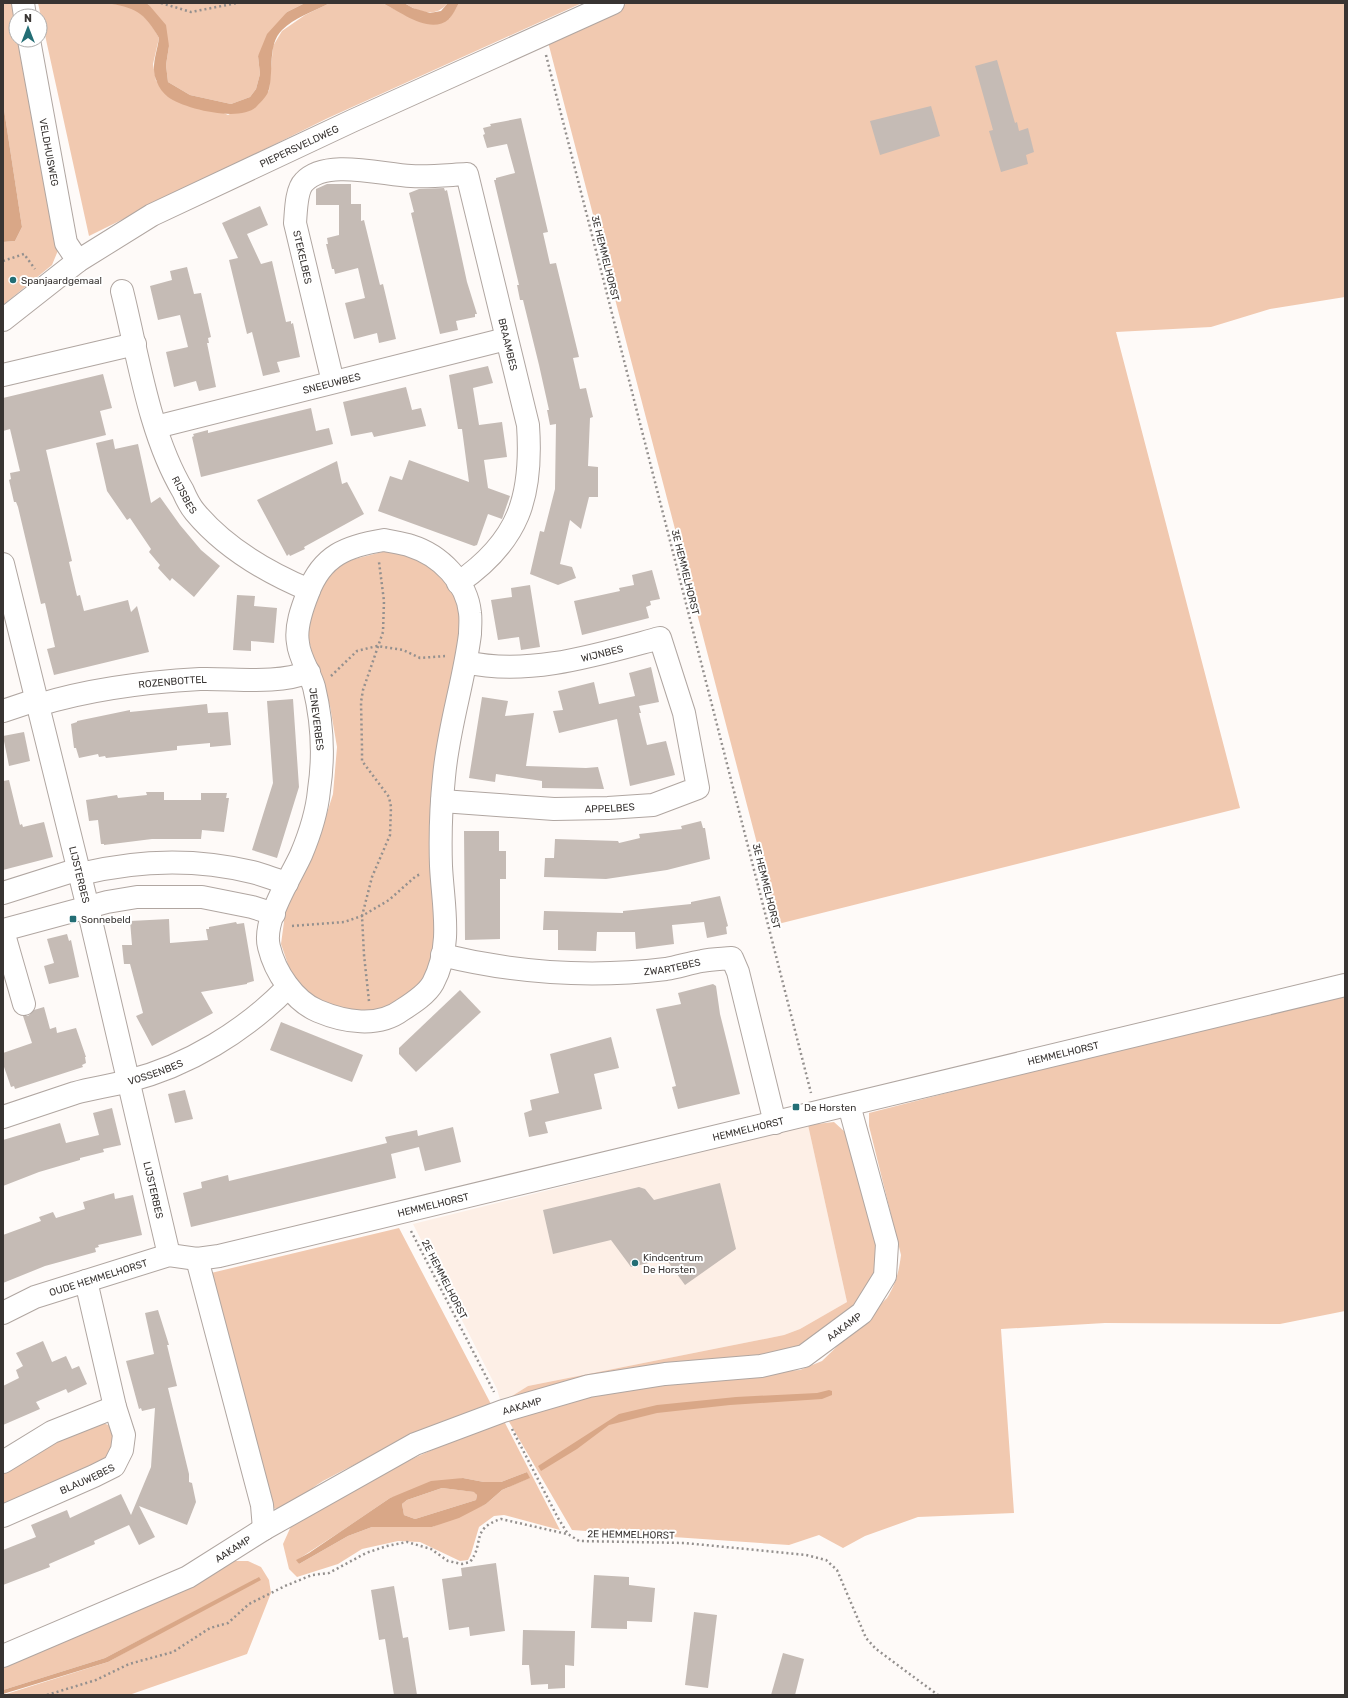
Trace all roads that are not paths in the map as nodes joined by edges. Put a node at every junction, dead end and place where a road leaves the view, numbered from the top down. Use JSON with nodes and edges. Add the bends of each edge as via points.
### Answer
{"nodes":[{"id":1,"x":613,"y":3,"type":"edge"},
{"id":2,"x":30,"y":48,"type":"edge"},
{"id":3,"x":376,"y":171,"type":"joint"},
{"id":4,"x":78,"y":261,"type":"junction"},
{"id":5,"x":122,"y":291,"type":"dead end"},
{"id":6,"x":3,"y":320,"type":"edge"},
{"id":7,"x":506,"y":339,"type":"junction"},
{"id":8,"x":135,"y":344,"type":"junction"},
{"id":9,"x":3,"y":375,"type":"edge"},
{"id":10,"x":333,"y":382,"type":"junction"},
{"id":11,"x":156,"y":427,"type":"junction"},
{"id":12,"x":3,"y":564,"type":"edge"},
{"id":13,"x":458,"y":583,"type":"junction"},
{"id":14,"x":309,"y":590,"type":"junction"},
{"id":15,"x":466,"y":662,"type":"junction"},
{"id":16,"x":311,"y":677,"type":"junction"},
{"id":17,"x":37,"y":702,"type":"junction"},
{"id":18,"x":3,"y":711,"type":"edge"},
{"id":19,"x":684,"y":713,"type":"joint"},
{"id":20,"x":442,"y":801,"type":"junction"},
{"id":21,"x":79,"y":872,"type":"junction"},
{"id":22,"x":287,"y":883,"type":"junction"},
{"id":23,"x":3,"y":893,"type":"edge"},
{"id":24,"x":88,"y":908,"type":"junction"},
{"id":25,"x":272,"y":920,"type":"junction"},
{"id":26,"x":3,"y":930,"type":"edge"},
{"id":27,"x":442,"y":955,"type":"junction"},
{"id":28,"x":1345,"y":985,"type":"edge"},
{"id":29,"x":288,"y":987,"type":"junction"},
{"id":30,"x":24,"y":1004,"type":"dead end"},
{"id":31,"x":129,"y":1081,"type":"junction"},
{"id":32,"x":849,"y":1105,"type":"junction"},
{"id":33,"x":3,"y":1117,"type":"edge"},
{"id":34,"x":775,"y":1123,"type":"junction"},
{"id":35,"x":169,"y":1255,"type":"junction"},
{"id":36,"x":197,"y":1259,"type":"junction"},
{"id":37,"x":86,"y":1281,"type":"junction"},
{"id":38,"x":3,"y":1313,"type":"edge"},
{"id":39,"x":115,"y":1407,"type":"junction"},
{"id":40,"x":3,"y":1462,"type":"edge"},
{"id":41,"x":3,"y":1516,"type":"edge"},
{"id":42,"x":264,"y":1529,"type":"junction"},
{"id":43,"x":3,"y":1656,"type":"edge"}],
"edges":[{"from":1,"to":4,"type":"street","name":"PIEPERSVELDWEG","via":[[152,215]]},
{"from":2,"to":4,"type":"street","name":"VELDHUISWEG","via":[[66,243]]},
{"from":3,"to":7,"type":"street","name":"BRAAMBES","via":[[410,176],[467,174]]},
{"from":3,"to":10,"type":"street","name":"STEKELBES","via":[[340,169],[317,172],[303,182],[297,202],[295,223]]},
{"from":4,"to":6,"type":"street","name":"PIEPERSVELDWEG"},
{"from":5,"to":8,"type":"street","name":"RIJSBES"},
{"from":7,"to":10,"type":"street","name":"SNEEUWBES"},
{"from":7,"to":13,"type":"street","name":"BRAAMBES","via":[[528,425],[530,458],[525,497],[513,527],[476,570]]},
{"from":8,"to":9,"type":"street"},
{"from":8,"to":11,"type":"street","name":"RIJSBES"},
{"from":10,"to":11,"type":"street","name":"SNEEUWBES"},
{"from":11,"to":14,"type":"street","name":"RIJSBES","via":[[174,477],[194,511],[223,540],[255,563]]},
{"from":12,"to":17,"type":"street","name":"LIJSTERBES"},
{"from":13,"to":14,"type":"street","name":"JENEVERBES","via":[[449,569],[434,556],[412,546],[384,540],[338,553],[324,565]]},
{"from":13,"to":15,"type":"street","name":"JENEVERBES","via":[[470,612]]},
{"from":14,"to":16,"type":"street","name":"JENEVERBES","via":[[300,619],[298,644]]},
{"from":15,"to":19,"type":"street","name":"WIJNBES","via":[[486,667],[516,667],[579,659],[660,638]]},
{"from":15,"to":20,"type":"street","name":"JENEVERBES","via":[[444,775]]},
{"from":16,"to":17,"type":"street","name":"ROZENBOTTEL","via":[[200,680],[134,685]]},
{"from":16,"to":22,"type":"street","name":"JENEVERBES","via":[[319,716],[322,754],[319,793],[306,842]]},
{"from":17,"to":18,"type":"street","name":"ROZENBOTTEL"},
{"from":17,"to":21,"type":"street","name":"LIJSTERBES"},
{"from":19,"to":20,"type":"street","name":"APPELBES","via":[[698,788],[653,805],[554,809]]},
{"from":20,"to":27,"type":"street","name":"JENEVERBES","via":[[442,871],[447,931]]},
{"from":21,"to":22,"type":"street","via":[[127,864],[194,863],[253,872]]},
{"from":21,"to":23,"type":"street"},
{"from":21,"to":24,"type":"street","name":"LIJSTERBES"},
{"from":22,"to":25,"type":"street","name":"JENEVERBES"},
{"from":24,"to":25,"type":"street","via":[[137,897],[202,897],[232,902]]},
{"from":24,"to":26,"type":"street"},
{"from":24,"to":31,"type":"street","name":"LIJSTERBES"},
{"from":25,"to":29,"type":"street","name":"JENEVERBES","via":[[268,946]]},
{"from":26,"to":30,"type":"street"},
{"from":27,"to":29,"type":"street","name":"JENEVERBES","via":[[432,984],[417,1000],[397,1014],[373,1021],[335,1019],[313,1009]]},
{"from":27,"to":34,"type":"street","name":"ZWARTEBES","via":[[526,970],[583,973],[667,969],[732,958],[738,972]]},
{"from":28,"to":32,"type":"street","name":"HEMMELHORST"},
{"from":29,"to":31,"type":"street","name":"VOSSENBES","via":[[262,1012],[204,1051]]},
{"from":31,"to":33,"type":"street","name":"VOSSENBES","via":[[76,1093]]},
{"from":31,"to":35,"type":"street","name":"LIJSTERBES"},
{"from":32,"to":34,"type":"street","name":"HEMMELHORST"},
{"from":32,"to":42,"type":"street","name":"AAKAMP","via":[[887,1244],[885,1276],[862,1314],[804,1356],[761,1366],[665,1374],[589,1386],[503,1411],[415,1444]]},
{"from":34,"to":36,"type":"street","name":"HEMMELHORST","via":[[402,1213]]},
{"from":35,"to":36,"type":"street","name":"OUDE HEMMELHORST"},
{"from":35,"to":37,"type":"street","name":"OUDE HEMMELHORST"},
{"from":36,"to":42,"type":"street","via":[[262,1505]]},
{"from":37,"to":38,"type":"street","name":"OUDE HEMMELHORST","via":[[35,1297]]},
{"from":37,"to":39,"type":"street","name":"BLAUWEBES"},
{"from":39,"to":40,"type":"street","via":[[52,1432]]},
{"from":39,"to":41,"type":"street","name":"BLAUWEBES","via":[[124,1435],[122,1450],[114,1466]]},
{"from":42,"to":43,"type":"street","name":"AAKAMP","via":[[188,1577]]}]}
